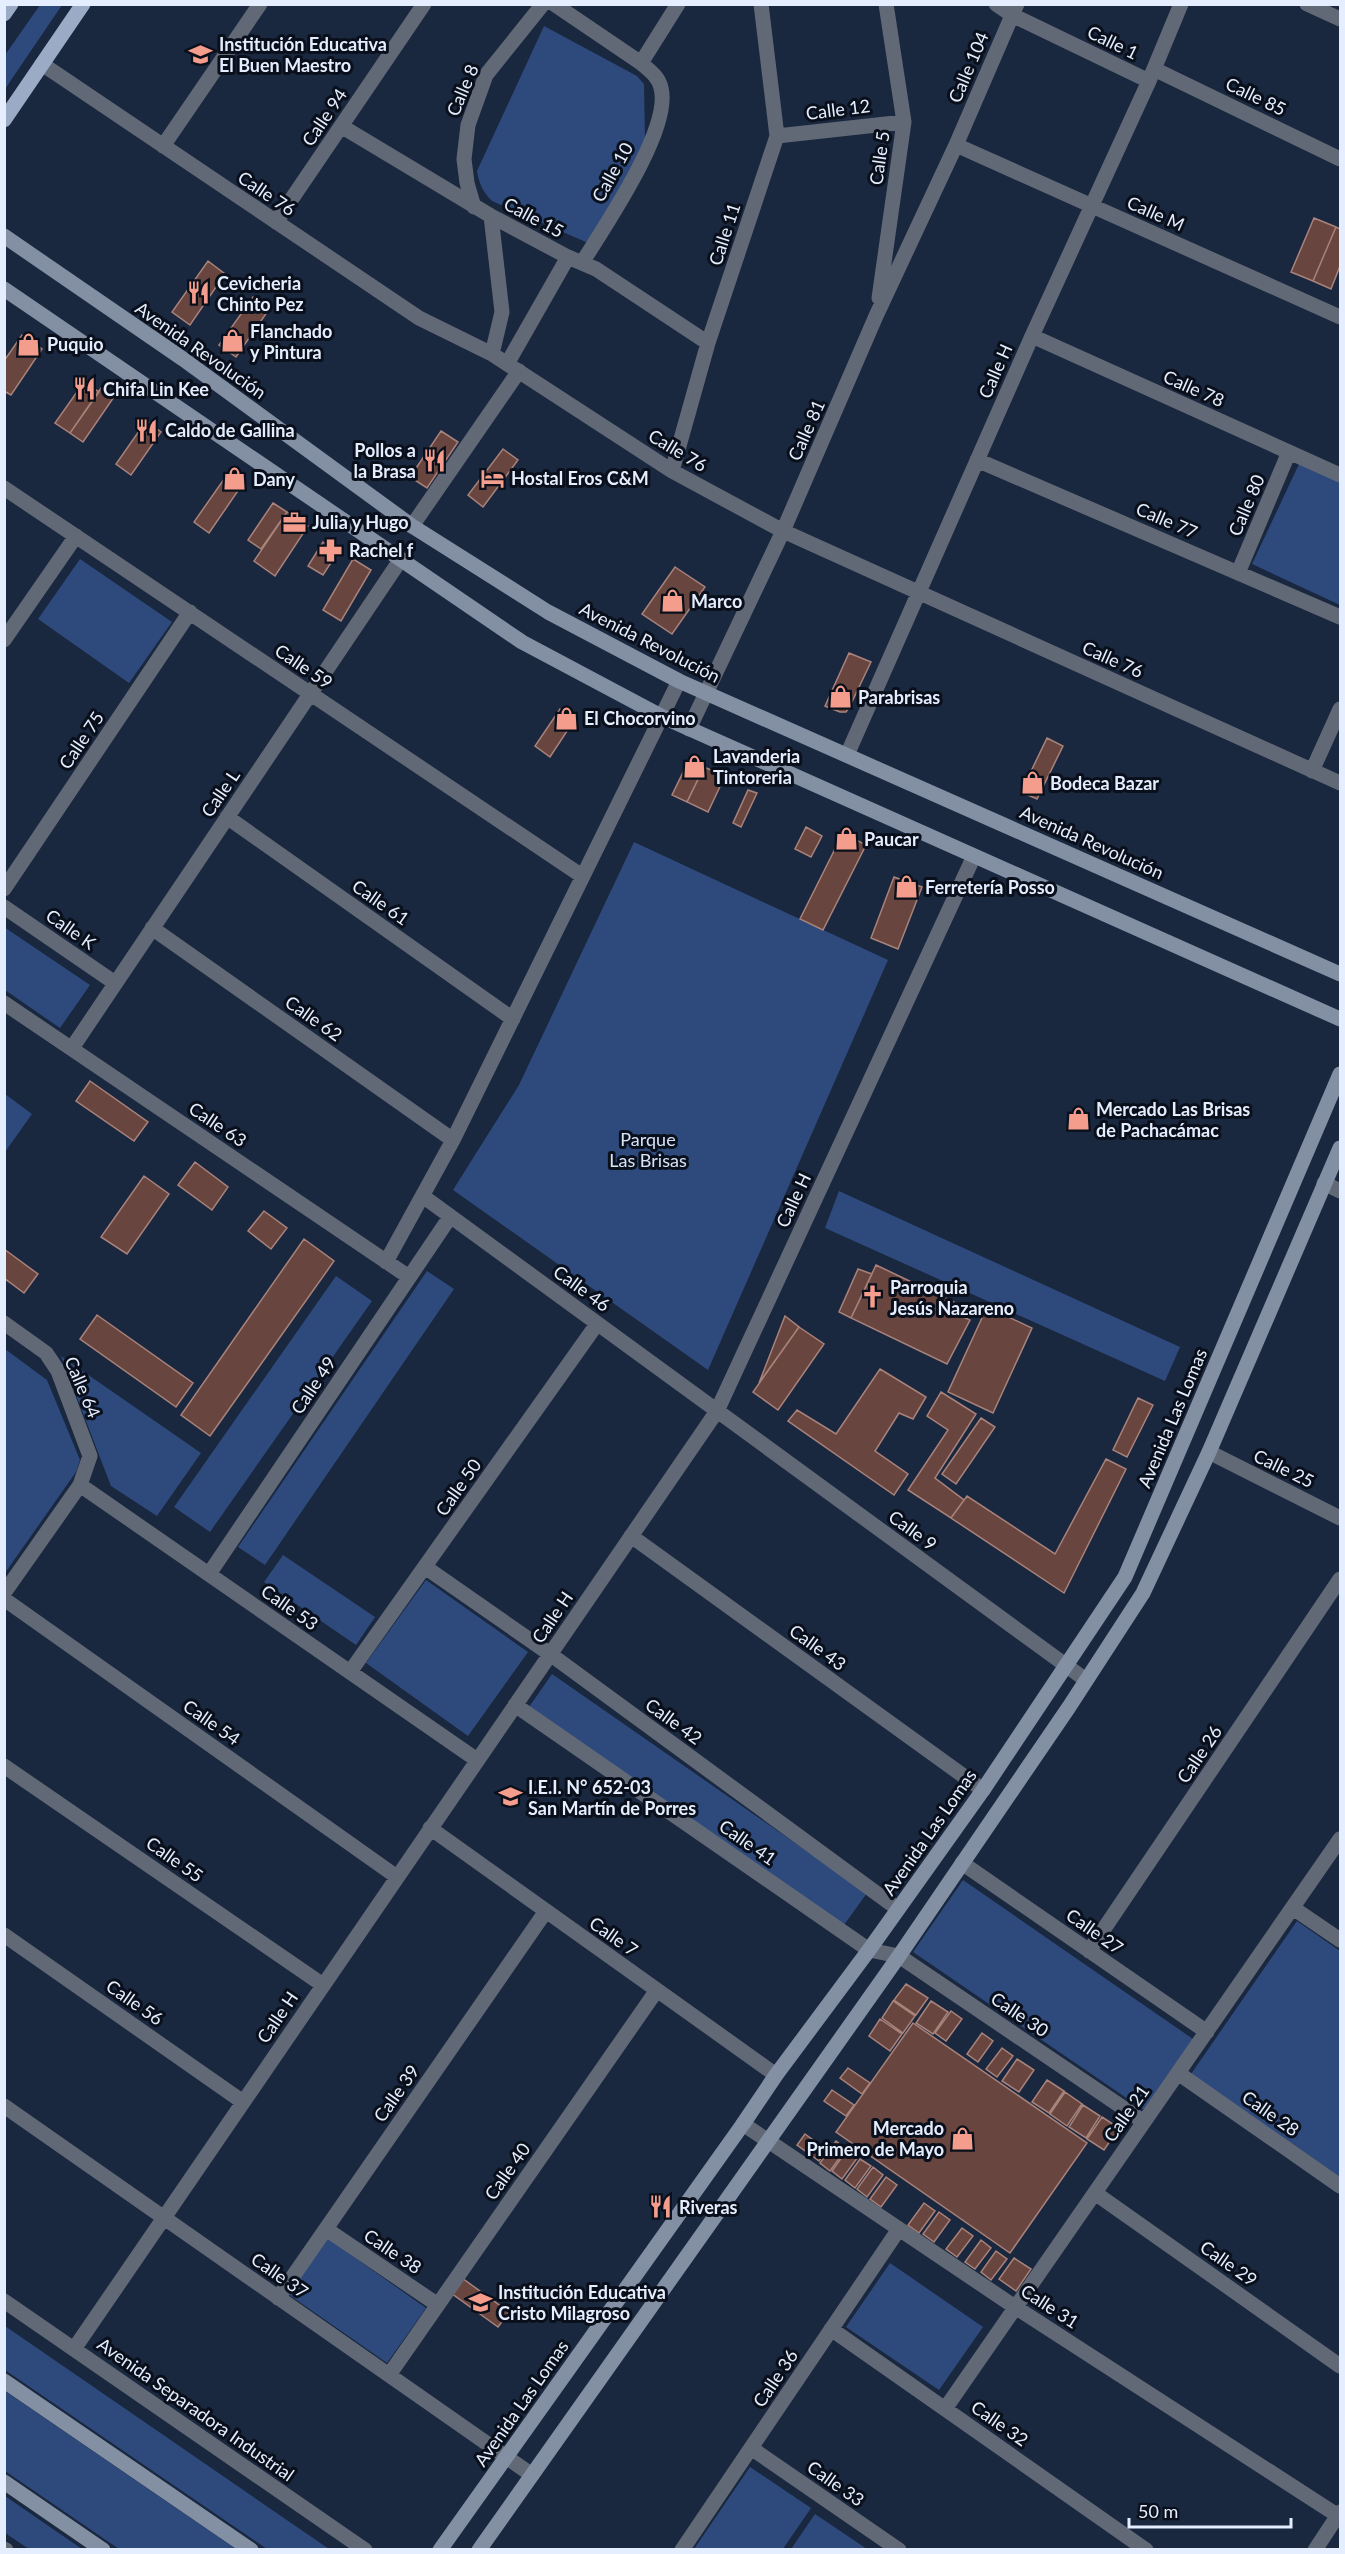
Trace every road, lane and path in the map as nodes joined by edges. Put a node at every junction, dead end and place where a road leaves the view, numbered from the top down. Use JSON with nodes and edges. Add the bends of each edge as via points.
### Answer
{"nodes":[{"id":1,"x":11,"y":4,"type":"edge"},
{"id":2,"x":83,"y":4,"type":"edge"},
{"id":3,"x":260,"y":4,"type":"edge"},
{"id":4,"x":423,"y":4,"type":"edge"},
{"id":5,"x":543,"y":4,"type":"edge"},
{"id":6,"x":554,"y":4,"type":"edge"},
{"id":7,"x":678,"y":4,"type":"edge"},
{"id":8,"x":761,"y":4,"type":"edge"},
{"id":9,"x":886,"y":4,"type":"edge"},
{"id":10,"x":996,"y":4,"type":"edge"},
{"id":11,"x":1181,"y":4,"type":"edge"},
{"id":12,"x":1307,"y":4,"type":"edge"},
{"id":13,"x":1014,"y":10,"type":"edge"},
{"id":14,"x":4,"y":14,"type":"edge"},
{"id":15,"x":1341,"y":19,"type":"edge"},
{"id":16,"x":641,"y":63,"type":"junction"},
{"id":17,"x":42,"y":64,"type":"junction"},
{"id":18,"x":1151,"y":75,"type":"junction"},
{"id":19,"x":4,"y":120,"type":"edge"},
{"id":20,"x":904,"y":122,"type":"junction"},
{"id":21,"x":341,"y":126,"type":"junction"},
{"id":22,"x":777,"y":136,"type":"junction"},
{"id":23,"x":956,"y":145,"type":"junction"},
{"id":24,"x":163,"y":146,"type":"junction"},
{"id":25,"x":1341,"y":159,"type":"edge"},
{"id":26,"x":1090,"y":205,"type":"junction"},
{"id":27,"x":474,"y":207,"type":"junction"},
{"id":28,"x":490,"y":216,"type":"junction"},
{"id":29,"x":276,"y":222,"type":"junction"},
{"id":30,"x":4,"y":236,"type":"edge"},
{"id":31,"x":575,"y":260,"type":"junction"},
{"id":32,"x":4,"y":289,"type":"edge"},
{"id":33,"x":876,"y":316,"type":"junction"},
{"id":34,"x":1341,"y":317,"type":"edge"},
{"id":35,"x":1032,"y":336,"type":"junction"},
{"id":36,"x":708,"y":343,"type":"junction"},
{"id":37,"x":492,"y":354,"type":"junction"},
{"id":38,"x":513,"y":368,"type":"junction"},
{"id":39,"x":1289,"y":452,"type":"junction"},
{"id":40,"x":977,"y":460,"type":"junction"},
{"id":41,"x":672,"y":471,"type":"junction"},
{"id":42,"x":1341,"y":475,"type":"edge"},
{"id":43,"x":4,"y":488,"type":"edge"},
{"id":44,"x":412,"y":526,"type":"junction"},
{"id":45,"x":783,"y":531,"type":"junction"},
{"id":46,"x":76,"y":536,"type":"junction"},
{"id":47,"x":400,"y":559,"type":"junction"},
{"id":48,"x":1238,"y":573,"type":"junction"},
{"id":49,"x":920,"y":593,"type":"junction"},
{"id":50,"x":190,"y":612,"type":"junction"},
{"id":51,"x":1341,"y":617,"type":"edge"},
{"id":52,"x":4,"y":640,"type":"edge"},
{"id":53,"x":679,"y":681,"type":"junction"},
{"id":54,"x":310,"y":693,"type":"junction"},
{"id":55,"x":705,"y":693,"type":"junction"},
{"id":56,"x":1341,"y":709,"type":"edge"},
{"id":57,"x":663,"y":717,"type":"junction"},
{"id":58,"x":689,"y":729,"type":"junction"},
{"id":59,"x":847,"y":755,"type":"junction"},
{"id":60,"x":1312,"y":771,"type":"junction"},
{"id":61,"x":1341,"y":783,"type":"edge"},
{"id":62,"x":227,"y":817,"type":"junction"},
{"id":63,"x":974,"y":856,"type":"junction"},
{"id":64,"x":582,"y":876,"type":"junction"},
{"id":65,"x":4,"y":889,"type":"edge"},
{"id":66,"x":4,"y":907,"type":"edge"},
{"id":67,"x":152,"y":928,"type":"junction"},
{"id":68,"x":1341,"y":974,"type":"edge"},
{"id":69,"x":115,"y":983,"type":"junction"},
{"id":70,"x":4,"y":1003,"type":"edge"},
{"id":71,"x":513,"y":1019,"type":"junction"},
{"id":72,"x":1341,"y":1019,"type":"edge"},
{"id":73,"x":72,"y":1048,"type":"junction"},
{"id":74,"x":1341,"y":1074,"type":"edge"},
{"id":75,"x":453,"y":1140,"type":"junction"},
{"id":76,"x":1341,"y":1148,"type":"edge"},
{"id":77,"x":1324,"y":1183,"type":"junction"},
{"id":78,"x":1341,"y":1191,"type":"edge"},
{"id":79,"x":424,"y":1197,"type":"junction"},
{"id":80,"x":450,"y":1216,"type":"junction"},
{"id":81,"x":386,"y":1262,"type":"junction"},
{"id":82,"x":409,"y":1277,"type":"junction"},
{"id":83,"x":4,"y":1323,"type":"edge"},
{"id":84,"x":597,"y":1324,"type":"junction"},
{"id":85,"x":717,"y":1411,"type":"junction"},
{"id":86,"x":1209,"y":1452,"type":"junction"},
{"id":87,"x":80,"y":1485,"type":"junction"},
{"id":88,"x":1341,"y":1518,"type":"edge"},
{"id":89,"x":631,"y":1536,"type":"junction"},
{"id":90,"x":425,"y":1567,"type":"junction"},
{"id":91,"x":209,"y":1574,"type":"junction"},
{"id":92,"x":1341,"y":1579,"type":"edge"},
{"id":93,"x":4,"y":1593,"type":"edge"},
{"id":94,"x":4,"y":1599,"type":"edge"},
{"id":95,"x":550,"y":1654,"type":"junction"},
{"id":96,"x":1067,"y":1666,"type":"junction"},
{"id":97,"x":350,"y":1672,"type":"junction"},
{"id":98,"x":1086,"y":1680,"type":"junction"},
{"id":99,"x":515,"y":1705,"type":"junction"},
{"id":100,"x":477,"y":1760,"type":"junction"},
{"id":101,"x":4,"y":1766,"type":"edge"},
{"id":102,"x":982,"y":1790,"type":"junction"},
{"id":103,"x":430,"y":1828,"type":"junction"},
{"id":104,"x":1341,"y":1839,"type":"edge"},
{"id":105,"x":962,"y":1863,"type":"junction"},
{"id":106,"x":397,"y":1877,"type":"junction"},
{"id":107,"x":1293,"y":1908,"type":"junction"},
{"id":108,"x":898,"y":1909,"type":"junction"},
{"id":109,"x":546,"y":1911,"type":"junction"},
{"id":110,"x":4,"y":1935,"type":"edge"},
{"id":111,"x":1341,"y":1940,"type":"edge"},
{"id":112,"x":869,"y":1950,"type":"junction"},
{"id":113,"x":1089,"y":1951,"type":"junction"},
{"id":114,"x":899,"y":1956,"type":"junction"},
{"id":115,"x":323,"y":1985,"type":"junction"},
{"id":116,"x":657,"y":1990,"type":"junction"},
{"id":117,"x":1207,"y":2032,"type":"junction"},
{"id":118,"x":1178,"y":2073,"type":"junction"},
{"id":119,"x":776,"y":2075,"type":"junction"},
{"id":120,"x":243,"y":2102,"type":"junction"},
{"id":121,"x":4,"y":2106,"type":"edge"},
{"id":122,"x":1144,"y":2122,"type":"junction"},
{"id":123,"x":743,"y":2124,"type":"junction"},
{"id":124,"x":769,"y":2142,"type":"junction"},
{"id":125,"x":1341,"y":2186,"type":"edge"},
{"id":126,"x":1095,"y":2193,"type":"junction"},
{"id":127,"x":164,"y":2218,"type":"junction"},
{"id":128,"x":326,"y":2229,"type":"junction"},
{"id":129,"x":899,"y":2229,"type":"junction"},
{"id":130,"x":279,"y":2298,"type":"junction"},
{"id":131,"x":4,"y":2301,"type":"edge"},
{"id":132,"x":438,"y":2305,"type":"junction"},
{"id":133,"x":1015,"y":2307,"type":"junction"},
{"id":134,"x":831,"y":2329,"type":"junction"},
{"id":135,"x":74,"y":2349,"type":"junction"},
{"id":136,"x":1341,"y":2366,"type":"edge"},
{"id":137,"x":389,"y":2375,"type":"junction"},
{"id":138,"x":4,"y":2381,"type":"edge"},
{"id":139,"x":945,"y":2409,"type":"junction"},
{"id":140,"x":751,"y":2448,"type":"junction"},
{"id":141,"x":507,"y":2457,"type":"junction"},
{"id":142,"x":532,"y":2475,"type":"junction"},
{"id":143,"x":4,"y":2482,"type":"edge"},
{"id":144,"x":1340,"y":2515,"type":"edge"},
{"id":145,"x":889,"y":2547,"type":"edge"},
{"id":146,"x":103,"y":2550,"type":"edge"},
{"id":147,"x":251,"y":2550,"type":"edge"},
{"id":148,"x":364,"y":2550,"type":"edge"},
{"id":149,"x":440,"y":2550,"type":"edge"},
{"id":150,"x":479,"y":2550,"type":"edge"},
{"id":151,"x":682,"y":2550,"type":"edge"},
{"id":152,"x":1146,"y":2550,"type":"edge"},
{"id":153,"x":1315,"y":2550,"type":"edge"}],
"edges":[{"from":1,"to":14,"type":"main road"},
{"from":2,"to":17,"type":"main road"},
{"from":3,"to":24,"type":"street"},
{"from":4,"to":21,"type":"street","name":"Calle 94"},
{"from":5,"to":27,"type":"street","name":"Calle 8","via":[[486,75],[468,125],[464,159]]},
{"from":6,"to":16,"type":"street","name":"Calle 10"},
{"from":7,"to":16,"type":"street"},
{"from":8,"to":22,"type":"street","name":"Calle 11"},
{"from":9,"to":20,"type":"street","name":"Calle 5"},
{"from":10,"to":13,"type":"street","name":"Calle 1"},
{"from":11,"to":18,"type":"street","name":"Calle H"},
{"from":12,"to":15,"type":"street"},
{"from":13,"to":18,"type":"street","name":"Calle 1"},
{"from":13,"to":23,"type":"street","name":"Calle 104"},
{"from":16,"to":31,"type":"street","name":"Calle 10","via":[[662,88],[660,116],[644,162]]},
{"from":17,"to":19,"type":"main road"},
{"from":17,"to":24,"type":"street","name":"Calle 76"},
{"from":18,"to":25,"type":"street","name":"Calle 85"},
{"from":18,"to":26,"type":"street","name":"Calle H"},
{"from":20,"to":22,"type":"street","name":"Calle 12"},
{"from":20,"to":33,"type":"street","name":"Calle 5"},
{"from":21,"to":27,"type":"street","name":"Calle 15"},
{"from":21,"to":29,"type":"street","name":"Calle 94"},
{"from":22,"to":36,"type":"street","name":"Calle 11"},
{"from":23,"to":26,"type":"street","name":"Calle M"},
{"from":23,"to":33,"type":"street","name":"Calle 81"},
{"from":24,"to":29,"type":"street","name":"Calle 76"},
{"from":26,"to":34,"type":"street","name":"Calle M"},
{"from":26,"to":35,"type":"street","name":"Calle H"},
{"from":27,"to":28,"type":"street","name":"Calle 15"},
{"from":28,"to":31,"type":"street","name":"Calle 15"},
{"from":28,"to":37,"type":"street","via":[[502,312]]},
{"from":29,"to":37,"type":"street","name":"Calle 76","via":[[419,318]]},
{"from":30,"to":44,"type":"street","name":"Avenida Revolución","via":[[183,359]]},
{"from":31,"to":36,"type":"street","name":"Calle 15","via":[[596,269]]},
{"from":31,"to":38,"type":"street","name":"Calle 10"},
{"from":32,"to":47,"type":"street"},
{"from":33,"to":45,"type":"street","name":"Calle 81"},
{"from":35,"to":39,"type":"street","name":"Calle 78"},
{"from":35,"to":40,"type":"street","name":"Calle H"},
{"from":36,"to":41,"type":"street","name":"Calle 11"},
{"from":37,"to":38,"type":"street","name":"Calle 76"},
{"from":38,"to":41,"type":"street","name":"Calle 76"},
{"from":38,"to":44,"type":"street","name":"Calle 10"},
{"from":39,"to":42,"type":"street","name":"Calle 78"},
{"from":39,"to":48,"type":"street","name":"Calle 80"},
{"from":40,"to":48,"type":"street","name":"Calle 77"},
{"from":40,"to":49,"type":"street","name":"Calle H"},
{"from":41,"to":45,"type":"street","name":"Calle 76"},
{"from":43,"to":46,"type":"street","name":"Calle 59"},
{"from":44,"to":53,"type":"street","name":"Avenida Revolución","via":[[548,612]]},
{"from":45,"to":49,"type":"street","name":"Calle 76"},
{"from":45,"to":55,"type":"street","name":"Calle 81"},
{"from":46,"to":50,"type":"street","name":"Calle 59"},
{"from":46,"to":52,"type":"street"},
{"from":47,"to":54,"type":"street","name":"Calle L"},
{"from":47,"to":57,"type":"street","via":[[522,642]]},
{"from":48,"to":51,"type":"street","name":"Calle 77"},
{"from":49,"to":59,"type":"street","name":"Calle H"},
{"from":49,"to":60,"type":"street","name":"Calle 76"},
{"from":50,"to":54,"type":"street","name":"Calle 59"},
{"from":50,"to":65,"type":"street","name":"Calle 75"},
{"from":53,"to":55,"type":"street","name":"Avenida Revolución"},
{"from":53,"to":57,"type":"street"},
{"from":54,"to":62,"type":"street","name":"Calle L"},
{"from":54,"to":64,"type":"street","name":"Calle 59"},
{"from":55,"to":58,"type":"street","name":"Calle 81"},
{"from":55,"to":59,"type":"street","name":"Avenida Revolución"},
{"from":56,"to":60,"type":"street"},
{"from":57,"to":58,"type":"street"},
{"from":57,"to":64,"type":"street"},
{"from":58,"to":63,"type":"street"},
{"from":59,"to":68,"type":"street","name":"Avenida Revolución"},
{"from":60,"to":61,"type":"street","name":"Calle 76"},
{"from":62,"to":67,"type":"street","name":"Calle L"},
{"from":62,"to":71,"type":"street","name":"Calle 61"},
{"from":63,"to":72,"type":"street"},
{"from":63,"to":85,"type":"street","name":"Calle H"},
{"from":64,"to":71,"type":"street"},
{"from":66,"to":69,"type":"street","name":"Calle K"},
{"from":67,"to":69,"type":"street","name":"Calle L"},
{"from":67,"to":75,"type":"street","name":"Calle 62"},
{"from":69,"to":73,"type":"street","name":"Calle L"},
{"from":70,"to":73,"type":"street","name":"Calle 63"},
{"from":71,"to":75,"type":"street"},
{"from":73,"to":81,"type":"street","name":"Calle 63"},
{"from":74,"to":96,"type":"street","name":"Avenida Las Lomas","via":[[1125,1577]]},
{"from":75,"to":79,"type":"street"},
{"from":76,"to":77,"type":"street"},
{"from":77,"to":78,"type":"street"},
{"from":77,"to":86,"type":"street"},
{"from":79,"to":80,"type":"street","name":"Calle 46"},
{"from":79,"to":81,"type":"street"},
{"from":80,"to":82,"type":"street","name":"Calle 49"},
{"from":80,"to":84,"type":"street","name":"Calle 46"},
{"from":81,"to":82,"type":"street","name":"Calle 63"},
{"from":82,"to":91,"type":"street","name":"Calle 49"},
{"from":83,"to":87,"type":"street","name":"Calle 64","via":[[46,1353],[58,1371],[90,1456]]},
{"from":84,"to":85,"type":"street","name":"Calle 46"},
{"from":84,"to":90,"type":"street","name":"Calle 50"},
{"from":85,"to":89,"type":"street","name":"Calle H"},
{"from":85,"to":96,"type":"street","name":"Calle 9"},
{"from":86,"to":88,"type":"street","name":"Calle 25"},
{"from":86,"to":98,"type":"street","via":[[1143,1593]]},
{"from":87,"to":91,"type":"street","name":"Calle 53"},
{"from":87,"to":93,"type":"street","name":"Calle 64"},
{"from":89,"to":95,"type":"street","name":"Calle H"},
{"from":89,"to":102,"type":"street","name":"Calle 43"},
{"from":90,"to":95,"type":"street","name":"Calle 42"},
{"from":90,"to":97,"type":"street","name":"Calle 50"},
{"from":91,"to":97,"type":"street","name":"Calle 53"},
{"from":92,"to":113,"type":"street","name":"Calle 26"},
{"from":94,"to":106,"type":"street","name":"Calle 54"},
{"from":95,"to":99,"type":"street","name":"Calle H"},
{"from":95,"to":108,"type":"street","name":"Calle 42"},
{"from":96,"to":98,"type":"street","name":"Calle 9"},
{"from":96,"to":102,"type":"street","name":"Avenida Las Lomas"},
{"from":97,"to":100,"type":"street","name":"Calle 53"},
{"from":98,"to":105,"type":"street"},
{"from":99,"to":100,"type":"street","name":"Calle H"},
{"from":99,"to":112,"type":"street","name":"Calle 41"},
{"from":100,"to":103,"type":"street","name":"Calle H"},
{"from":101,"to":115,"type":"street","name":"Calle 55"},
{"from":102,"to":108,"type":"street","name":"Avenida Las Lomas"},
{"from":103,"to":106,"type":"street","name":"Calle H"},
{"from":103,"to":109,"type":"street","name":"Calle 7"},
{"from":104,"to":107,"type":"street","name":"Calle 21"},
{"from":105,"to":113,"type":"street","name":"Calle 27"},
{"from":105,"to":114,"type":"street"},
{"from":106,"to":115,"type":"street","name":"Calle H"},
{"from":107,"to":111,"type":"street"},
{"from":107,"to":117,"type":"street","name":"Calle 21"},
{"from":108,"to":112,"type":"street","name":"Avenida Las Lomas"},
{"from":109,"to":116,"type":"street","name":"Calle 7"},
{"from":109,"to":128,"type":"street","name":"Calle 39"},
{"from":110,"to":120,"type":"street","name":"Calle 56"},
{"from":112,"to":114,"type":"street","name":"Calle 30"},
{"from":112,"to":119,"type":"street","name":"Avenida Las Lomas"},
{"from":113,"to":117,"type":"street","name":"Calle 27"},
{"from":114,"to":122,"type":"street","name":"Calle 30"},
{"from":114,"to":124,"type":"street"},
{"from":115,"to":120,"type":"street","name":"Calle H"},
{"from":116,"to":119,"type":"street","name":"Calle 7"},
{"from":116,"to":132,"type":"street","name":"Calle 40"},
{"from":117,"to":118,"type":"street","name":"Calle 21"},
{"from":118,"to":122,"type":"street","name":"Calle 21"},
{"from":118,"to":125,"type":"street","name":"Calle 28"},
{"from":119,"to":123,"type":"street","name":"Avenida Las Lomas"},
{"from":120,"to":127,"type":"street","name":"Calle H"},
{"from":121,"to":127,"type":"street","name":"Calle 37"},
{"from":122,"to":126,"type":"street","name":"Calle 21"},
{"from":123,"to":124,"type":"street","name":"Calle 31"},
{"from":123,"to":141,"type":"street","name":"Avenida Las Lomas"},
{"from":124,"to":129,"type":"street","name":"Calle 31"},
{"from":124,"to":142,"type":"street"},
{"from":126,"to":133,"type":"street","name":"Calle 21"},
{"from":126,"to":136,"type":"street","name":"Calle 29"},
{"from":127,"to":130,"type":"street","name":"Calle 37"},
{"from":127,"to":135,"type":"street","name":"Calle H"},
{"from":128,"to":130,"type":"street","name":"Calle 39"},
{"from":128,"to":132,"type":"street","name":"Calle 38"},
{"from":129,"to":133,"type":"street","name":"Calle 31"},
{"from":129,"to":134,"type":"street","name":"Calle 36"},
{"from":130,"to":137,"type":"street","name":"Calle 37"},
{"from":131,"to":135,"type":"street","name":"Avenida Separadora Industrial"},
{"from":132,"to":137,"type":"street","name":"Calle 40"},
{"from":133,"to":139,"type":"street","name":"Calle 21"},
{"from":133,"to":144,"type":"street","name":"Calle 31"},
{"from":134,"to":139,"type":"street","name":"Calle 32"},
{"from":134,"to":140,"type":"street","name":"Calle 36"},
{"from":135,"to":148,"type":"street","name":"Avenida Separadora Industrial"},
{"from":137,"to":141,"type":"street","name":"Calle 37"},
{"from":138,"to":147,"type":"street"},
{"from":139,"to":152,"type":"street","name":"Calle 32"},
{"from":140,"to":145,"type":"street","name":"Calle 33"},
{"from":140,"to":151,"type":"street","name":"Calle 36"},
{"from":141,"to":142,"type":"street","name":"Calle 37"},
{"from":141,"to":149,"type":"street","name":"Avenida Las Lomas"},
{"from":142,"to":150,"type":"street"},
{"from":143,"to":146,"type":"street"},
{"from":144,"to":153,"type":"street"}]}
